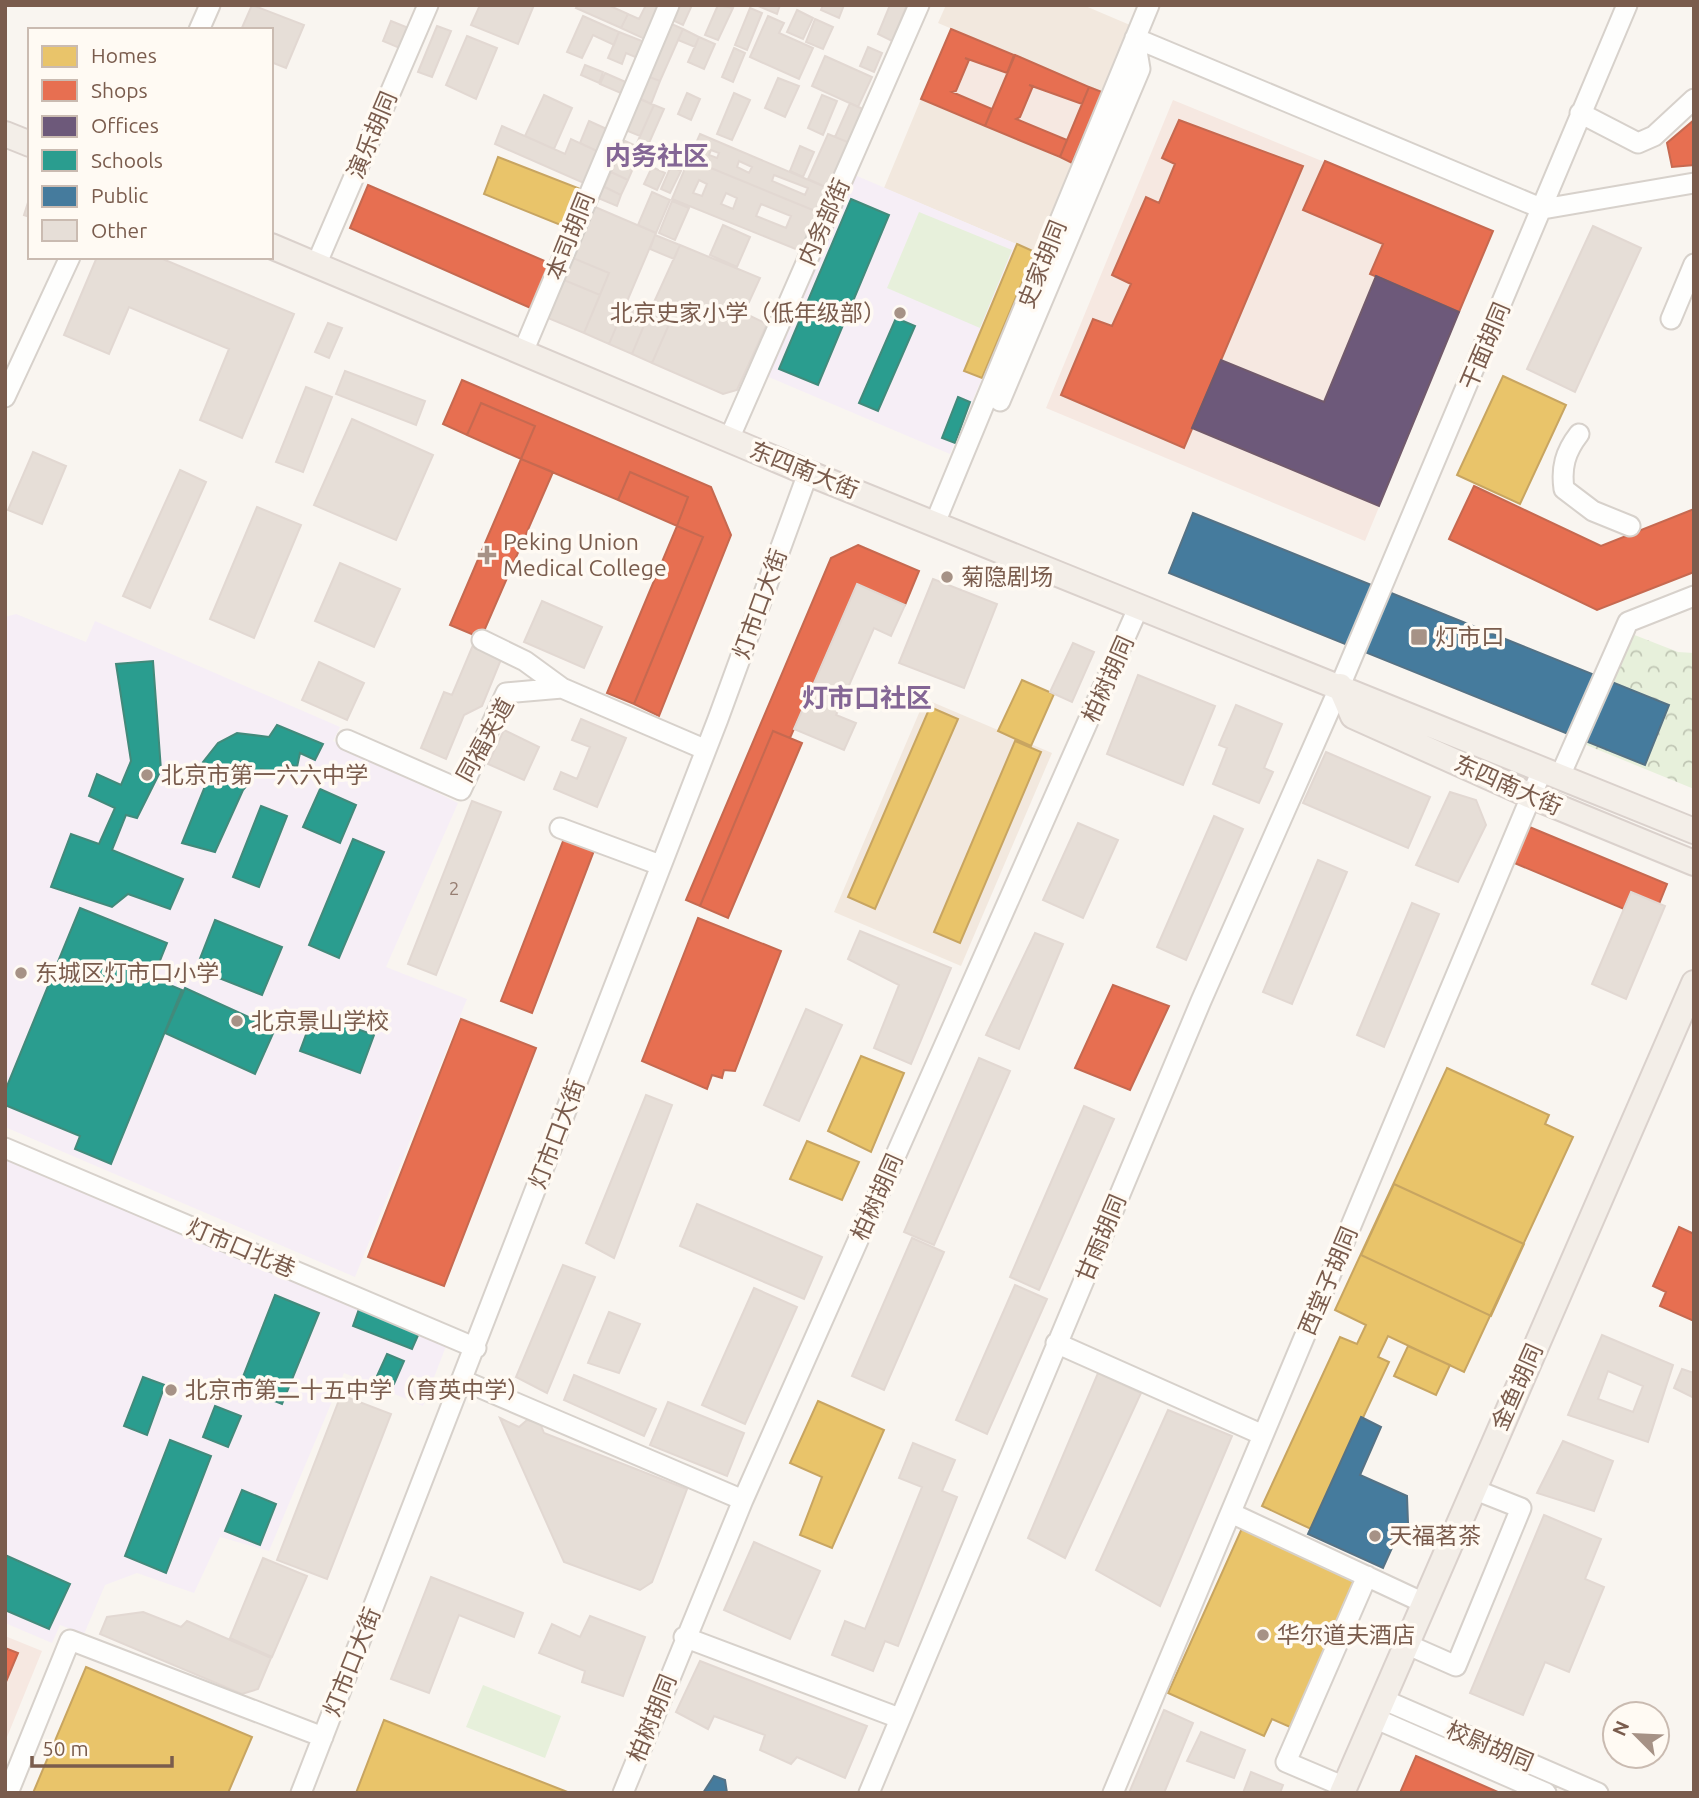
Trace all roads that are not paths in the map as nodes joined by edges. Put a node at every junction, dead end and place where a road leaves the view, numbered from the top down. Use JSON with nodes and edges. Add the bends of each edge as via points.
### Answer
{"nodes":[{"id":1,"x":210,"y":5,"type":"edge"},
{"id":2,"x":428,"y":5,"type":"edge"},
{"id":3,"x":669,"y":5,"type":"edge"},
{"id":4,"x":919,"y":5,"type":"edge"},
{"id":5,"x":1149,"y":5,"type":"edge"},
{"id":6,"x":1627,"y":5,"type":"edge"},
{"id":7,"x":201,"y":28,"type":"edge"},
{"id":8,"x":1135,"y":38,"type":"junction"},
{"id":9,"x":1694,"y":99,"type":"edge"},
{"id":10,"x":1580,"y":113,"type":"junction"},
{"id":11,"x":5,"y":134,"type":"edge"},
{"id":12,"x":28,"y":144,"type":"edge"},
{"id":13,"x":1694,"y":183,"type":"edge"},
{"id":14,"x":1543,"y":209,"type":"junction"},
{"id":15,"x":273,"y":247,"type":"edge"},
{"id":16,"x":69,"y":259,"type":"edge"},
{"id":17,"x":1694,"y":264,"type":"edge"},
{"id":18,"x":316,"y":265,"type":"junction"},
{"id":19,"x":1671,"y":319,"type":"dead end"},
{"id":20,"x":523,"y":352,"type":"junction"},
{"id":21,"x":5,"y":397,"type":"edge"},
{"id":22,"x":1579,"y":434,"type":"dead end"},
{"id":23,"x":729,"y":439,"type":"junction"},
{"id":24,"x":808,"y":473,"type":"junction"},
{"id":25,"x":941,"y":525,"type":"junction"},
{"id":26,"x":1630,"y":526,"type":"dead end"},
{"id":27,"x":1694,"y":596,"type":"edge"},
{"id":28,"x":1139,"y":606,"type":"junction"},
{"id":29,"x":482,"y":640,"type":"dead end"},
{"id":30,"x":1340,"y":687,"type":"junction"},
{"id":31,"x":562,"y":688,"type":"junction"},
{"id":32,"x":347,"y":740,"type":"dead end"},
{"id":33,"x":704,"y":749,"type":"junction"},
{"id":34,"x":1552,"y":772,"type":"junction"},
{"id":35,"x":1531,"y":796,"type":"junction"},
{"id":36,"x":560,"y":828,"type":"dead end"},
{"id":37,"x":1694,"y":831,"type":"edge"},
{"id":38,"x":1694,"y":863,"type":"edge"},
{"id":39,"x":660,"y":865,"type":"junction"},
{"id":40,"x":1694,"y":982,"type":"edge"},
{"id":41,"x":5,"y":1148,"type":"edge"},
{"id":42,"x":1056,"y":1343,"type":"junction"},
{"id":43,"x":476,"y":1348,"type":"junction"},
{"id":44,"x":462,"y":1380,"type":"junction"},
{"id":45,"x":1264,"y":1435,"type":"junction"},
{"id":46,"x":1473,"y":1489,"type":"junction"},
{"id":47,"x":743,"y":1500,"type":"junction"},
{"id":48,"x":1231,"y":1513,"type":"junction"},
{"id":49,"x":1367,"y":1576,"type":"junction"},
{"id":50,"x":1424,"y":1603,"type":"junction"},
{"id":51,"x":684,"y":1637,"type":"junction"},
{"id":52,"x":1406,"y":1644,"type":"junction"},
{"id":53,"x":1378,"y":1709,"type":"junction"},
{"id":54,"x":899,"y":1718,"type":"junction"},
{"id":55,"x":323,"y":1737,"type":"junction"},
{"id":56,"x":1344,"y":1790,"type":"edge"},
{"id":57,"x":8,"y":1793,"type":"edge"},
{"id":58,"x":301,"y":1793,"type":"edge"},
{"id":59,"x":623,"y":1793,"type":"edge"},
{"id":60,"x":869,"y":1793,"type":"edge"},
{"id":61,"x":1113,"y":1793,"type":"edge"},
{"id":62,"x":1546,"y":1793,"type":"edge"},
{"id":63,"x":1598,"y":1793,"type":"edge"}],
"edges":[{"from":1,"to":7,"type":"street"},
{"from":2,"to":18,"type":"street","name":"演乐胡同"},
{"from":3,"to":20,"type":"street","name":"本司胡同"},
{"from":4,"to":23,"type":"street","name":"内务部街"},
{"from":5,"to":8,"type":"street"},
{"from":6,"to":10,"type":"street","name":"干面胡同"},
{"from":8,"to":14,"type":"street"},
{"from":8,"to":25,"type":"street","via":[[1140,69]]},
{"from":9,"to":10,"type":"street","via":[[1639,143]]},
{"from":10,"to":14,"type":"street","name":"干面胡同"},
{"from":11,"to":12,"type":"main road"},
{"from":13,"to":14,"type":"street"},
{"from":14,"to":30,"type":"street","name":"干面胡同"},
{"from":15,"to":18,"type":"main road","name":"东四南大街"},
{"from":16,"to":21,"type":"street"},
{"from":17,"to":19,"type":"street"},
{"from":18,"to":20,"type":"main road","name":"东四南大街"},
{"from":20,"to":23,"type":"main road","name":"东四南大街"},
{"from":22,"to":26,"type":"street","via":[[1561,470],[1564,489],[1593,511]]},
{"from":23,"to":24,"type":"main road","name":"东四南大街"},
{"from":24,"to":25,"type":"main road","name":"东四南大街"},
{"from":24,"to":33,"type":"street","name":"灯市口大街"},
{"from":25,"to":28,"type":"main road","name":"东四南大街"},
{"from":27,"to":34,"type":"street","name":"西堂子胡同","via":[[1628,622]]},
{"from":28,"to":30,"type":"main road","name":"东四南大街"},
{"from":28,"to":47,"type":"street","name":"柏树胡同"},
{"from":29,"to":31,"type":"street","via":[[525,661]]},
{"from":30,"to":34,"type":"main road","name":"东四南大街"},
{"from":30,"to":35,"type":"main road","name":"东四南大街","via":[[1353,716]]},
{"from":30,"to":42,"type":"street","name":"甘雨胡同"},
{"from":31,"to":32,"type":"street","name":"同福夹道","via":[[506,693],[461,790]]},
{"from":31,"to":33,"type":"street","name":"同福夹道"},
{"from":33,"to":39,"type":"street","name":"灯市口大街"},
{"from":34,"to":35,"type":"street","name":"西堂子胡同"},
{"from":34,"to":37,"type":"main road","name":"东四南大街"},
{"from":35,"to":38,"type":"main road","name":"东四南大街"},
{"from":35,"to":45,"type":"street","name":"西堂子胡同"},
{"from":36,"to":39,"type":"street"},
{"from":39,"to":43,"type":"street","name":"灯市口大街"},
{"from":40,"to":46,"type":"main road","name":"金鱼胡同"},
{"from":41,"to":43,"type":"street","name":"灯市口北巷"},
{"from":42,"to":45,"type":"street"},
{"from":42,"to":54,"type":"street","name":"甘雨胡同"},
{"from":43,"to":44,"type":"street","name":"灯市口大街"},
{"from":44,"to":47,"type":"street"},
{"from":44,"to":55,"type":"street","name":"灯市口大街"},
{"from":45,"to":48,"type":"street","name":"西堂子胡同"},
{"from":46,"to":50,"type":"main road","name":"金鱼胡同"},
{"from":46,"to":52,"type":"street","via":[[1521,1508],[1455,1666]]},
{"from":47,"to":51,"type":"street","name":"柏树胡同"},
{"from":48,"to":49,"type":"street"},
{"from":48,"to":61,"type":"street","name":"西堂子胡同"},
{"from":49,"to":50,"type":"street"},
{"from":49,"to":56,"type":"street","via":[[1286,1762]]},
{"from":50,"to":52,"type":"main road","name":"金鱼胡同"},
{"from":51,"to":54,"type":"street"},
{"from":51,"to":59,"type":"street","name":"柏树胡同"},
{"from":52,"to":53,"type":"main road","name":"金鱼胡同"},
{"from":53,"to":56,"type":"main road","name":"金鱼胡同"},
{"from":53,"to":62,"type":"street","name":"校尉胡同"},
{"from":53,"to":63,"type":"street","name":"校尉胡同"},
{"from":54,"to":60,"type":"street","name":"甘雨胡同"},
{"from":55,"to":57,"type":"street","via":[[70,1640]]},
{"from":55,"to":58,"type":"street","name":"灯市口大街"}]}
